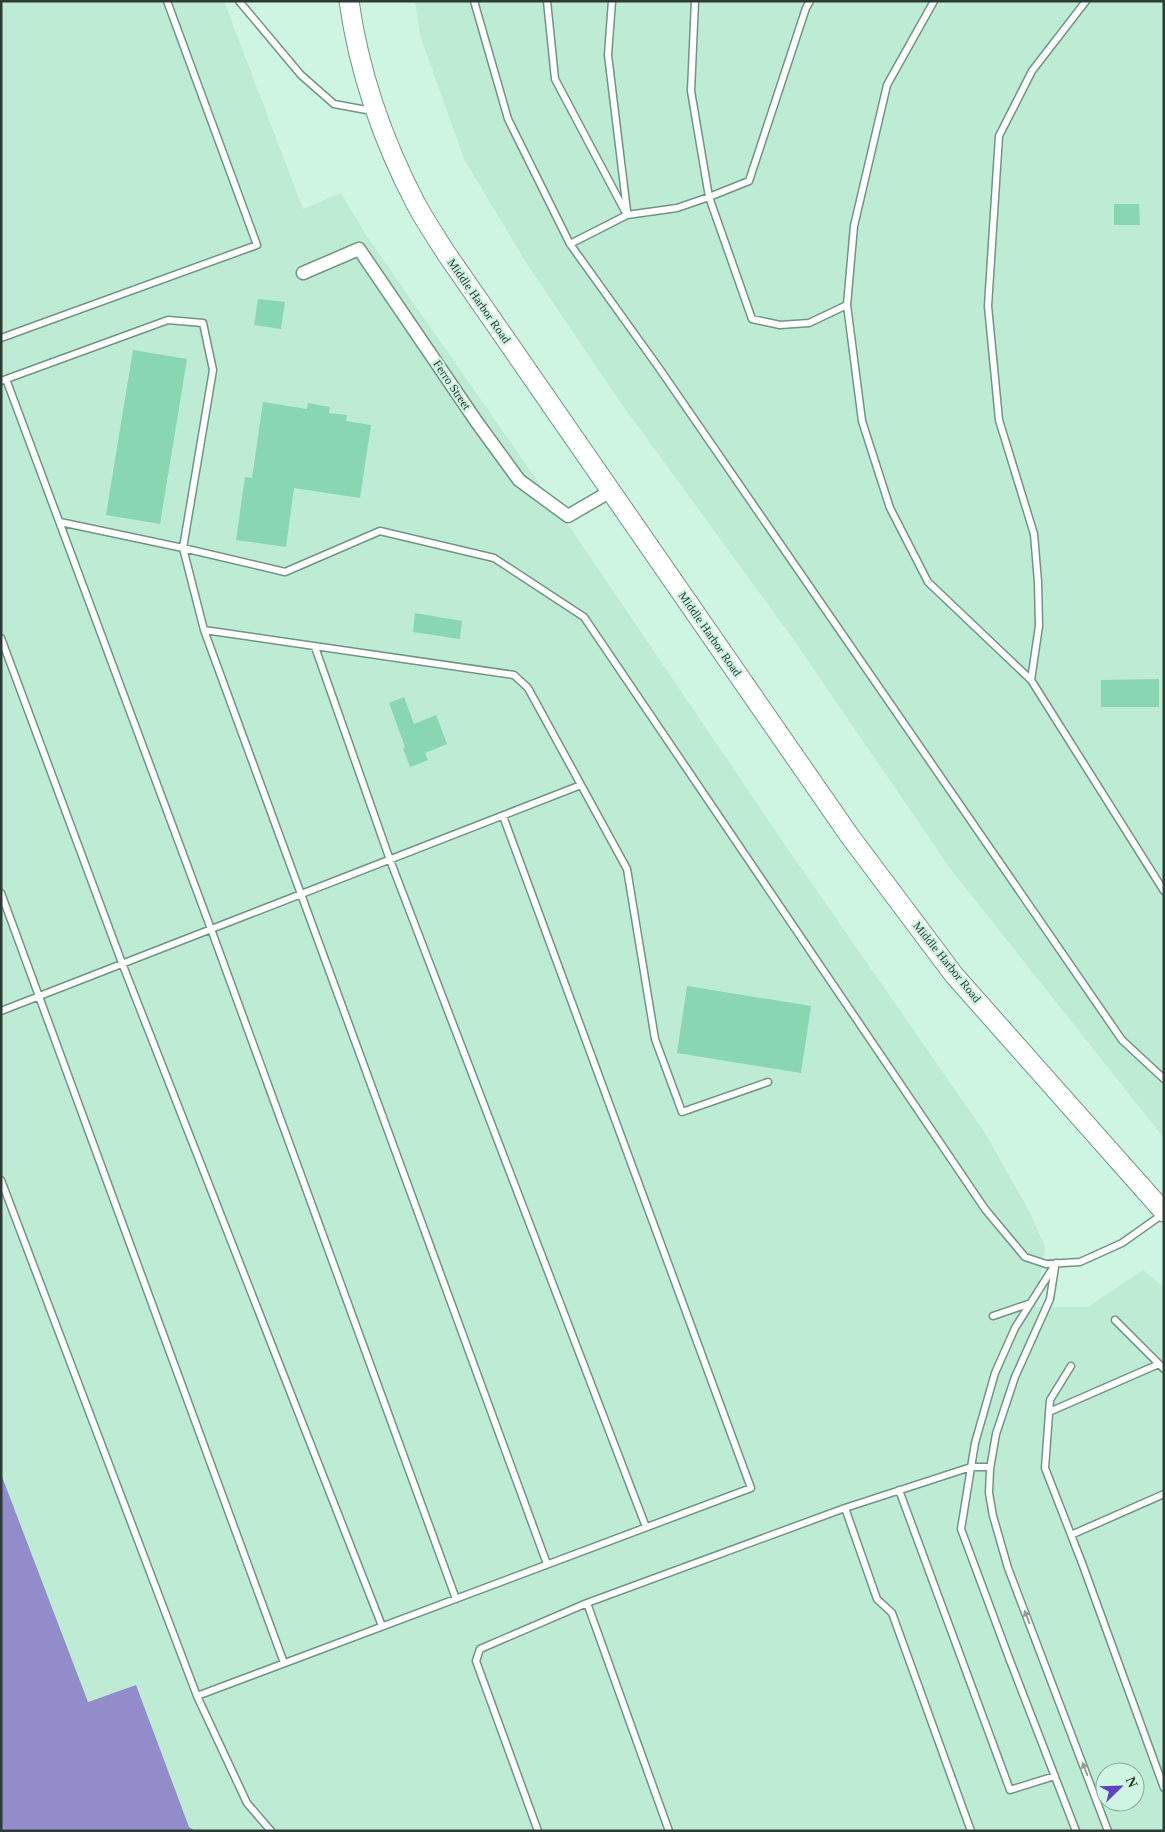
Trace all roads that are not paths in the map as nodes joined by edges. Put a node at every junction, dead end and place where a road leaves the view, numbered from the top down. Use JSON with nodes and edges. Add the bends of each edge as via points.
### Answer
{"nodes":[{"id":1,"x":167,"y":1,"type":"edge"},
{"id":2,"x":239,"y":1,"type":"edge"},
{"id":3,"x":349,"y":1,"type":"edge"},
{"id":4,"x":474,"y":1,"type":"edge"},
{"id":5,"x":547,"y":1,"type":"edge"},
{"id":6,"x":612,"y":1,"type":"edge"},
{"id":7,"x":696,"y":1,"type":"edge"},
{"id":8,"x":810,"y":1,"type":"edge"},
{"id":9,"x":934,"y":1,"type":"edge"},
{"id":10,"x":1086,"y":1,"type":"edge"},
{"id":11,"x":375,"y":112,"type":"junction"},
{"id":12,"x":709,"y":197,"type":"junction"},
{"id":13,"x":627,"y":215,"type":"junction"},
{"id":14,"x":570,"y":244,"type":"junction"},
{"id":15,"x":303,"y":273,"type":"dead end"},
{"id":16,"x":847,"y":305,"type":"junction"},
{"id":17,"x":1,"y":338,"type":"edge"},
{"id":18,"x":4,"y":380,"type":"edge"},
{"id":19,"x":611,"y":491,"type":"junction"},
{"id":20,"x":60,"y":522,"type":"junction"},
{"id":21,"x":183,"y":548,"type":"junction"},
{"id":22,"x":204,"y":630,"type":"junction"},
{"id":23,"x":1,"y":638,"type":"edge"},
{"id":24,"x":315,"y":647,"type":"junction"},
{"id":25,"x":1031,"y":680,"type":"junction"},
{"id":26,"x":581,"y":786,"type":"junction"},
{"id":27,"x":503,"y":816,"type":"junction"},
{"id":28,"x":390,"y":860,"type":"junction"},
{"id":29,"x":1164,"y":890,"type":"edge"},
{"id":30,"x":1,"y":893,"type":"edge"},
{"id":31,"x":301,"y":894,"type":"junction"},
{"id":32,"x":211,"y":929,"type":"junction"},
{"id":33,"x":122,"y":964,"type":"junction"},
{"id":34,"x":39,"y":996,"type":"junction"},
{"id":35,"x":1,"y":1010,"type":"edge"},
{"id":36,"x":1164,"y":1080,"type":"edge"},
{"id":37,"x":768,"y":1082,"type":"dead end"},
{"id":38,"x":1,"y":1180,"type":"edge"},
{"id":39,"x":1164,"y":1212,"type":"edge"},
{"id":40,"x":1056,"y":1264,"type":"junction"},
{"id":41,"x":1031,"y":1303,"type":"junction"},
{"id":42,"x":993,"y":1316,"type":"dead end"},
{"id":43,"x":1115,"y":1320,"type":"dead end"},
{"id":44,"x":1071,"y":1366,"type":"dead end"},
{"id":45,"x":1161,"y":1366,"type":"edge"},
{"id":46,"x":1049,"y":1412,"type":"junction"},
{"id":47,"x":971,"y":1467,"type":"junction"},
{"id":48,"x":990,"y":1467,"type":"junction"},
{"id":49,"x":899,"y":1490,"type":"junction"},
{"id":50,"x":1164,"y":1494,"type":"edge"},
{"id":51,"x":845,"y":1508,"type":"junction"},
{"id":52,"x":646,"y":1527,"type":"junction"},
{"id":53,"x":1071,"y":1535,"type":"junction"},
{"id":54,"x":547,"y":1564,"type":"junction"},
{"id":55,"x":456,"y":1599,"type":"junction"},
{"id":56,"x":587,"y":1603,"type":"junction"},
{"id":57,"x":382,"y":1626,"type":"junction"},
{"id":58,"x":284,"y":1663,"type":"junction"},
{"id":59,"x":197,"y":1696,"type":"junction"},
{"id":60,"x":1054,"y":1776,"type":"junction"},
{"id":61,"x":1164,"y":1788,"type":"edge"},
{"id":62,"x":271,"y":1831,"type":"edge"},
{"id":63,"x":538,"y":1831,"type":"edge"},
{"id":64,"x":669,"y":1831,"type":"edge"},
{"id":65,"x":971,"y":1831,"type":"edge"},
{"id":66,"x":1076,"y":1831,"type":"edge"},
{"id":67,"x":1108,"y":1831,"type":"edge"}],
"edges":[{"from":1,"to":17,"type":"lane","via":[[257,244]]},
{"from":2,"to":11,"type":"lane","via":[[301,74],[334,104]]},
{"from":3,"to":11,"type":"main road","name":"Middle Harbor Road"},
{"from":4,"to":14,"type":"lane","via":[[508,119]]},
{"from":5,"to":13,"type":"lane","via":[[555,79]]},
{"from":6,"to":13,"type":"lane","via":[[608,55]]},
{"from":7,"to":12,"type":"lane","via":[[691,91]]},
{"from":8,"to":12,"type":"lane","via":[[748,181]]},
{"from":9,"to":16,"type":"lane","via":[[887,85],[854,226]]},
{"from":10,"to":25,"type":"lane","via":[[1032,71],[999,136],[988,306],[999,420],[1034,534],[1039,626]]},
{"from":11,"to":19,"type":"main road","name":"Middle Harbor Road","via":[[416,205]]},
{"from":12,"to":13,"type":"lane","via":[[677,208]]},
{"from":12,"to":16,"type":"lane","via":[[752,319],[780,325],[809,323]]},
{"from":13,"to":14,"type":"lane"},
{"from":14,"to":36,"type":"lane","via":[[660,368],[1122,1040]]},
{"from":15,"to":19,"type":"street","name":"Ferro Street","via":[[359,249],[520,480],[568,516]]},
{"from":16,"to":25,"type":"lane","via":[[862,421],[890,508],[928,582]]},
{"from":18,"to":20,"type":"lane"},
{"from":18,"to":21,"type":"lane","via":[[168,320],[203,323],[213,370]]},
{"from":19,"to":39,"type":"main road","name":"Middle Harbor Road","via":[[849,835],[954,975]]},
{"from":20,"to":21,"type":"lane"},
{"from":20,"to":32,"type":"lane"},
{"from":21,"to":22,"type":"lane"},
{"from":21,"to":40,"type":"lane","via":[[285,572],[380,531],[494,558],[584,617],[985,1209],[1025,1257]]},
{"from":22,"to":24,"type":"lane"},
{"from":22,"to":31,"type":"lane"},
{"from":23,"to":33,"type":"lane"},
{"from":24,"to":26,"type":"lane","via":[[514,675],[528,688]]},
{"from":24,"to":28,"type":"lane"},
{"from":25,"to":29,"type":"lane"},
{"from":26,"to":27,"type":"lane"},
{"from":26,"to":37,"type":"lane","via":[[627,869],[655,1039],[682,1112]]},
{"from":27,"to":28,"type":"lane"},
{"from":27,"to":52,"type":"lane","via":[[750,1488]]},
{"from":28,"to":31,"type":"lane"},
{"from":28,"to":52,"type":"lane"},
{"from":30,"to":34,"type":"lane"},
{"from":31,"to":32,"type":"lane"},
{"from":31,"to":54,"type":"lane"},
{"from":32,"to":33,"type":"lane"},
{"from":32,"to":55,"type":"lane"},
{"from":33,"to":34,"type":"lane"},
{"from":33,"to":57,"type":"lane"},
{"from":34,"to":35,"type":"lane"},
{"from":34,"to":58,"type":"lane"},
{"from":38,"to":59,"type":"lane"},
{"from":39,"to":40,"type":"lane","via":[[1122,1243],[1080,1262]]},
{"from":40,"to":41,"type":"lane"},
{"from":40,"to":48,"type":"lane","via":[[1050,1299],[1013,1384],[996,1434]]},
{"from":41,"to":42,"type":"lane"},
{"from":41,"to":47,"type":"lane","via":[[1015,1328],[995,1373]]},
{"from":43,"to":45,"type":"lane"},
{"from":44,"to":46,"type":"lane","via":[[1050,1400]]},
{"from":45,"to":46,"type":"lane"},
{"from":46,"to":53,"type":"lane","via":[[1045,1468]]},
{"from":47,"to":48,"type":"lane"},
{"from":47,"to":49,"type":"lane"},
{"from":47,"to":60,"type":"lane","via":[[961,1529]]},
{"from":67,"to":48,"type":"lane","one_way":true,"via":[[1008,1568],[993,1516],[989,1493]]},
{"from":49,"to":51,"type":"lane"},
{"from":49,"to":60,"type":"lane","via":[[1010,1790]]},
{"from":50,"to":53,"type":"lane"},
{"from":51,"to":56,"type":"lane"},
{"from":51,"to":65,"type":"lane","via":[[877,1599],[892,1613]]},
{"from":52,"to":54,"type":"lane"},
{"from":53,"to":61,"type":"lane"},
{"from":54,"to":55,"type":"lane"},
{"from":55,"to":57,"type":"lane"},
{"from":56,"to":63,"type":"lane","via":[[480,1648],[476,1661]]},
{"from":56,"to":64,"type":"lane"},
{"from":57,"to":58,"type":"lane"},
{"from":58,"to":59,"type":"lane"},
{"from":59,"to":62,"type":"lane","via":[[247,1803]]},
{"from":60,"to":66,"type":"lane"}]}
